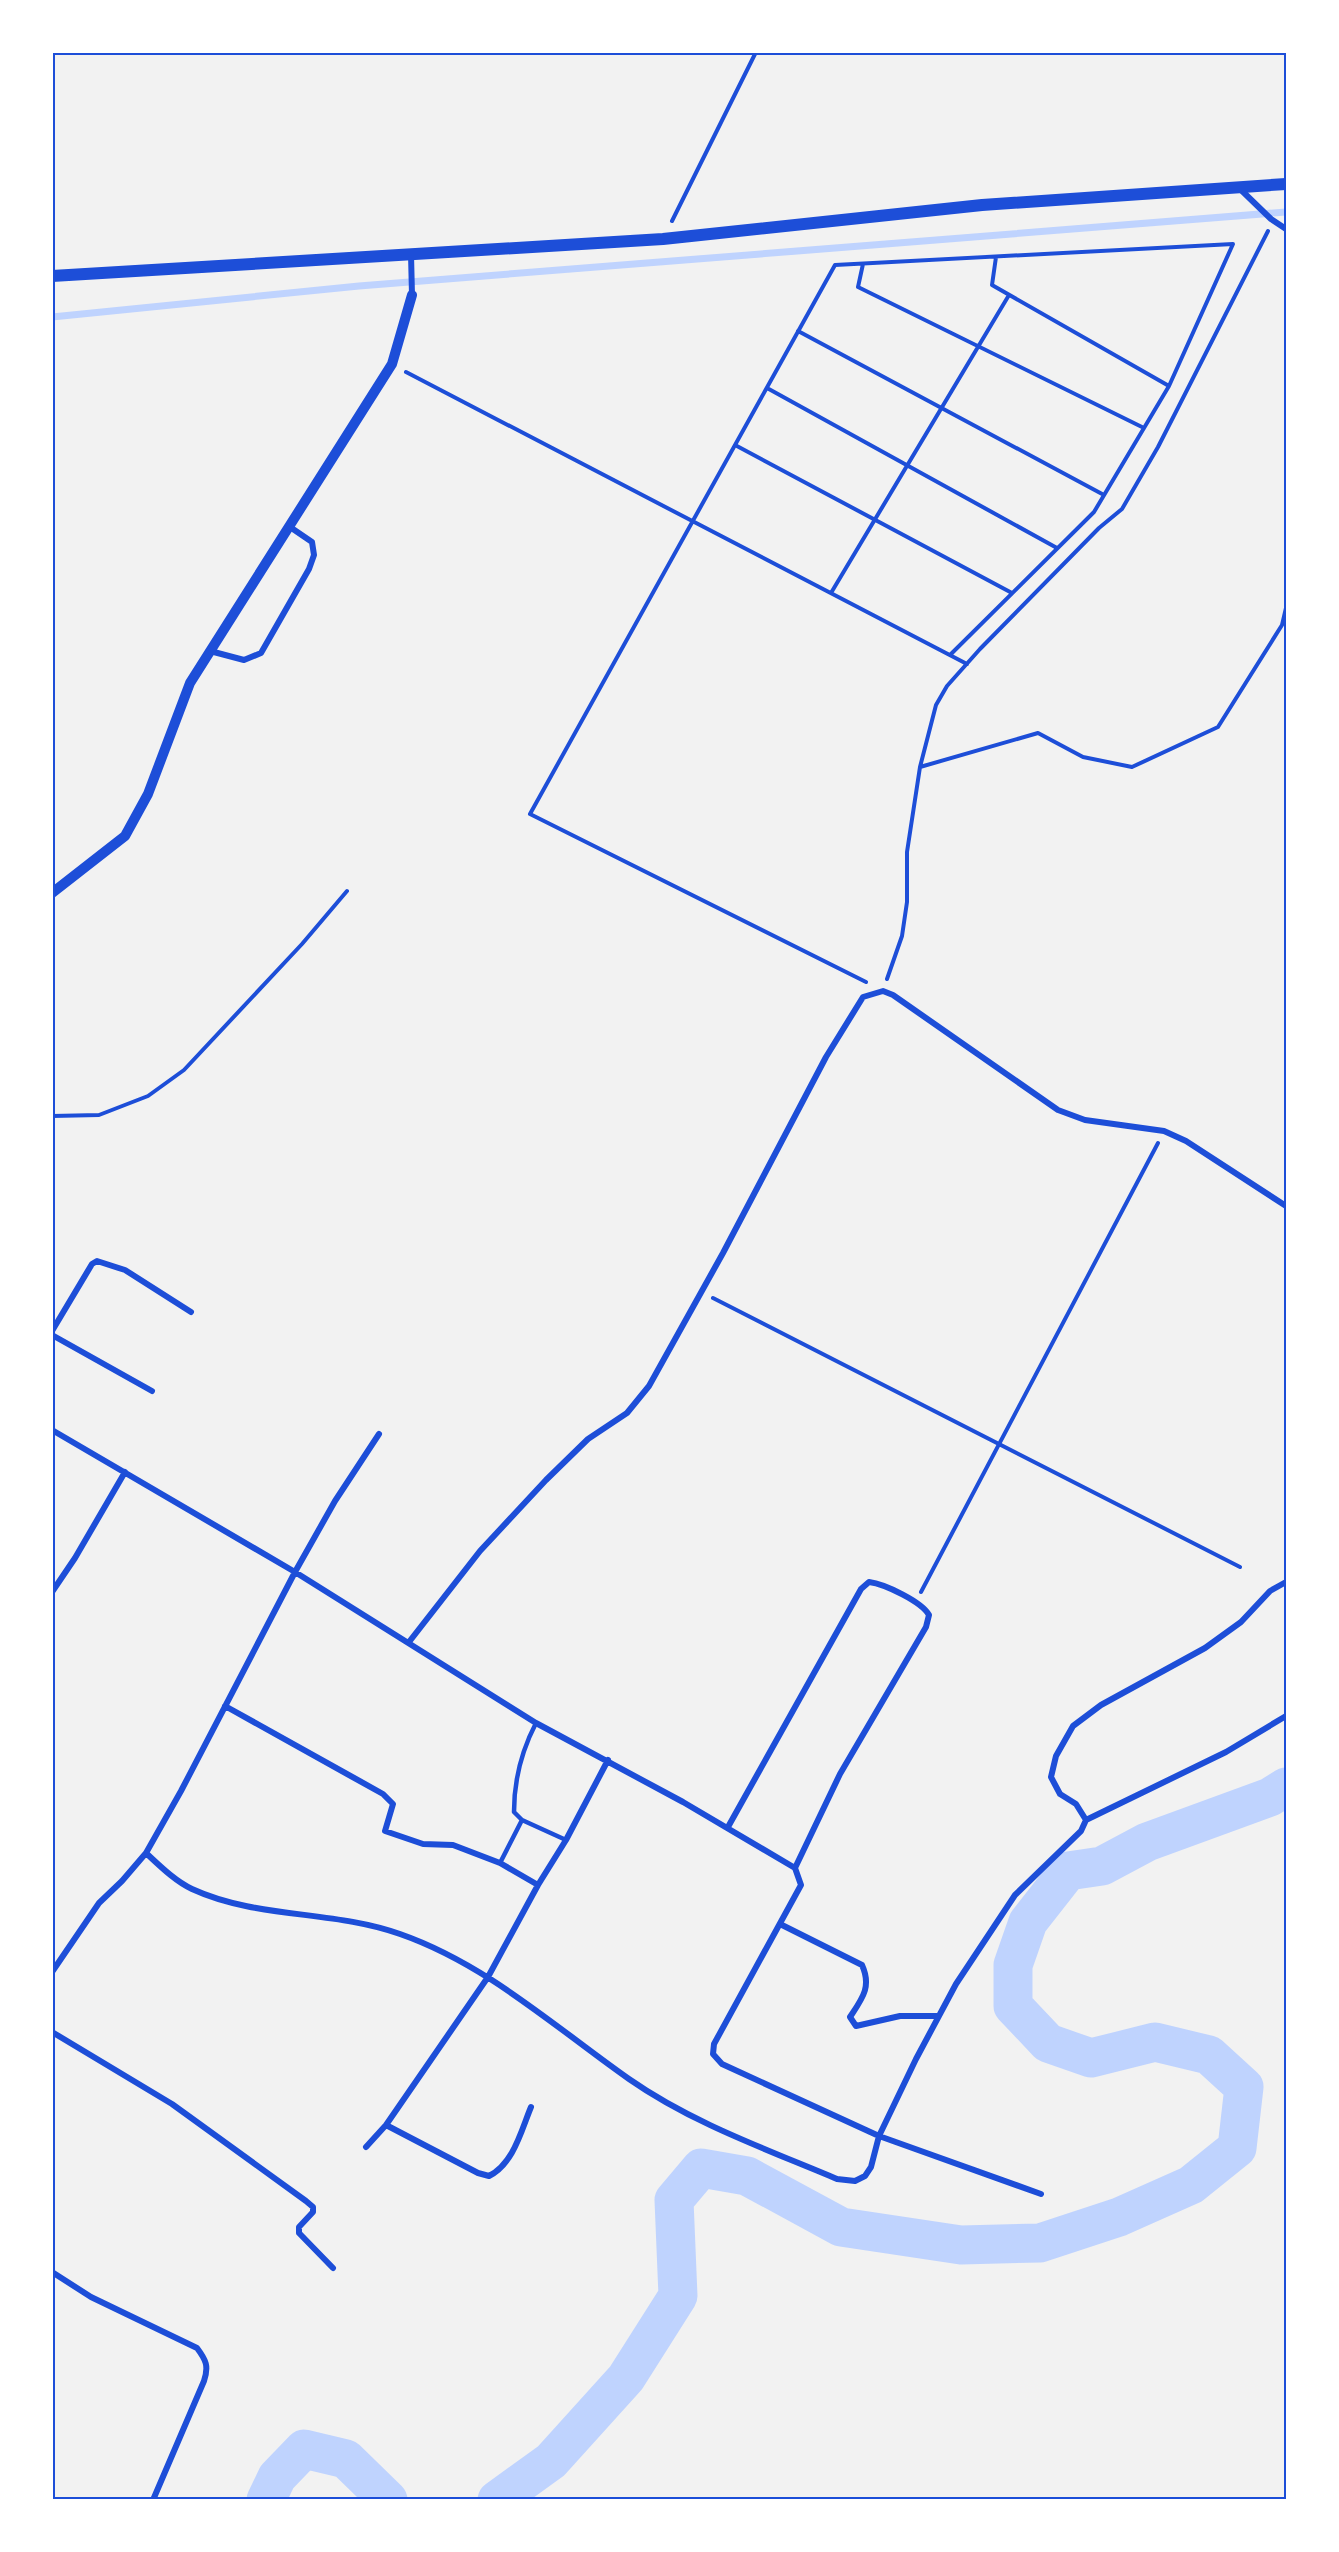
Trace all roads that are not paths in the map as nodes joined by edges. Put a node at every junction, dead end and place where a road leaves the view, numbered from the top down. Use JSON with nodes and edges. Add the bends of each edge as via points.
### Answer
{"nodes":[{"id":1,"x":1287,"y":184,"type":"edge"},
{"id":2,"x":1238,"y":187,"type":"junction"},
{"id":3,"x":1287,"y":221,"type":"edge"},
{"id":4,"x":1278,"y":224,"type":"junction"},
{"id":5,"x":1287,"y":229,"type":"edge"},
{"id":6,"x":411,"y":253,"type":"junction"},
{"id":7,"x":52,"y":276,"type":"edge"},
{"id":8,"x":412,"y":295,"type":"joint"},
{"id":9,"x":290,"y":527,"type":"junction"},
{"id":10,"x":210,"y":651,"type":"junction"},
{"id":11,"x":52,"y":892,"type":"edge"},
{"id":12,"x":1287,"y":1206,"type":"edge"},
{"id":13,"x":191,"y":1312,"type":"dead end"},
{"id":14,"x":52,"y":1333,"type":"edge"},
{"id":15,"x":152,"y":1391,"type":"dead end"},
{"id":16,"x":52,"y":1430,"type":"edge"},
{"id":17,"x":379,"y":1434,"type":"dead end"},
{"id":18,"x":125,"y":1472,"type":"junction"},
{"id":19,"x":295,"y":1572,"type":"junction"},
{"id":20,"x":1287,"y":1582,"type":"edge"},
{"id":21,"x":52,"y":1592,"type":"edge"},
{"id":22,"x":409,"y":1642,"type":"junction"},
{"id":23,"x":225,"y":1706,"type":"junction"},
{"id":24,"x":1287,"y":1716,"type":"edge"},
{"id":25,"x":536,"y":1723,"type":"junction"},
{"id":26,"x":608,"y":1760,"type":"junction"},
{"id":27,"x":522,"y":1820,"type":"junction"},
{"id":28,"x":1086,"y":1820,"type":"junction"},
{"id":29,"x":728,"y":1827,"type":"junction"},
{"id":30,"x":566,"y":1840,"type":"junction"},
{"id":31,"x":146,"y":1853,"type":"junction"},
{"id":32,"x":500,"y":1863,"type":"junction"},
{"id":33,"x":795,"y":1868,"type":"junction"},
{"id":34,"x":538,"y":1885,"type":"junction"},
{"id":35,"x":780,"y":1923,"type":"junction"},
{"id":36,"x":52,"y":1972,"type":"edge"},
{"id":37,"x":488,"y":1977,"type":"junction"},
{"id":38,"x":938,"y":2016,"type":"junction"},
{"id":39,"x":52,"y":2032,"type":"edge"},
{"id":40,"x":531,"y":2107,"type":"dead end"},
{"id":41,"x":386,"y":2125,"type":"junction"},
{"id":42,"x":879,"y":2136,"type":"junction"},
{"id":43,"x":366,"y":2147,"type":"dead end"},
{"id":44,"x":1041,"y":2194,"type":"dead end"},
{"id":45,"x":333,"y":2268,"type":"dead end"},
{"id":46,"x":52,"y":2272,"type":"edge"},
{"id":47,"x":153,"y":2499,"type":"edge"}],
"edges":[{"from":1,"to":2,"type":"main road"},
{"from":2,"to":4,"type":"street"},
{"from":2,"to":6,"type":"main road","via":[[982,205],[663,239]]},
{"from":3,"to":4,"type":"street"},
{"from":4,"to":5,"type":"street"},
{"from":6,"to":7,"type":"main road"},
{"from":6,"to":8,"type":"street"},
{"from":8,"to":9,"type":"street","via":[[392,364]]},
{"from":9,"to":10,"type":"street"},
{"from":9,"to":10,"type":"street","via":[[312,542],[314,555],[261,652],[244,660]]},
{"from":10,"to":11,"type":"street","via":[[190,683],[148,794],[124,836]]},
{"from":12,"to":22,"type":"street","via":[[1164,1131],[1085,1120],[1058,1110],[902,1000],[883,991],[863,997],[826,1057],[649,1386],[627,1413],[588,1439],[546,1480],[480,1551]]},
{"from":13,"to":14,"type":"street","via":[[125,1270],[97,1261]]},
{"from":14,"to":15,"type":"street"},
{"from":16,"to":18,"type":"street"},
{"from":17,"to":19,"type":"street"},
{"from":18,"to":19,"type":"street"},
{"from":18,"to":21,"type":"street"},
{"from":19,"to":22,"type":"street"},
{"from":19,"to":23,"type":"street"},
{"from":20,"to":28,"type":"street","via":[[1270,1591],[1241,1622],[1205,1648],[1101,1705],[1073,1726],[1056,1756],[1051,1777],[1060,1794],[1076,1804]]},
{"from":22,"to":25,"type":"street"},
{"from":23,"to":31,"type":"street"},
{"from":23,"to":32,"type":"street","via":[[384,1794],[393,1804],[385,1831],[423,1844],[453,1845]]},
{"from":24,"to":28,"type":"street","via":[[1226,1752]]},
{"from":25,"to":26,"type":"street"},
{"from":25,"to":27,"type":"lane","via":[[515,1787],[514,1812]]},
{"from":26,"to":29,"type":"street"},
{"from":26,"to":30,"type":"street"},
{"from":27,"to":30,"type":"lane"},
{"from":27,"to":32,"type":"lane"},
{"from":28,"to":38,"type":"street","via":[[1081,1831],[1015,1895]]},
{"from":29,"to":33,"type":"street"},
{"from":29,"to":33,"type":"street","via":[[861,1589],[869,1582],[879,1583],[925,1607],[929,1615],[926,1627],[840,1774]]},
{"from":30,"to":34,"type":"street"},
{"from":31,"to":36,"type":"street","via":[[99,1903]]},
{"from":31,"to":37,"type":"street","via":[[190,1888],[213,1898],[361,1922],[402,1934]]},
{"from":32,"to":34,"type":"street"},
{"from":33,"to":35,"type":"street","via":[[801,1885]]},
{"from":34,"to":37,"type":"street"},
{"from":35,"to":38,"type":"street","via":[[862,1965],[868,1977],[866,1992],[850,2017],[856,2026],[900,2016]]},
{"from":35,"to":42,"type":"street","via":[[712,2054],[722,2064]]},
{"from":37,"to":41,"type":"street"},
{"from":37,"to":42,"type":"street","via":[[654,2095],[694,2118],[837,2179],[855,2181],[865,2176]]},
{"from":38,"to":42,"type":"street"},
{"from":39,"to":45,"type":"street","via":[[172,2104],[306,2201],[313,2212],[299,2227],[299,2233]]},
{"from":40,"to":41,"type":"street","via":[[510,2158],[489,2176]]},
{"from":41,"to":43,"type":"street"},
{"from":42,"to":44,"type":"street"},
{"from":46,"to":47,"type":"street","via":[[91,2297],[197,2348],[206,2359],[204,2381]]}]}
